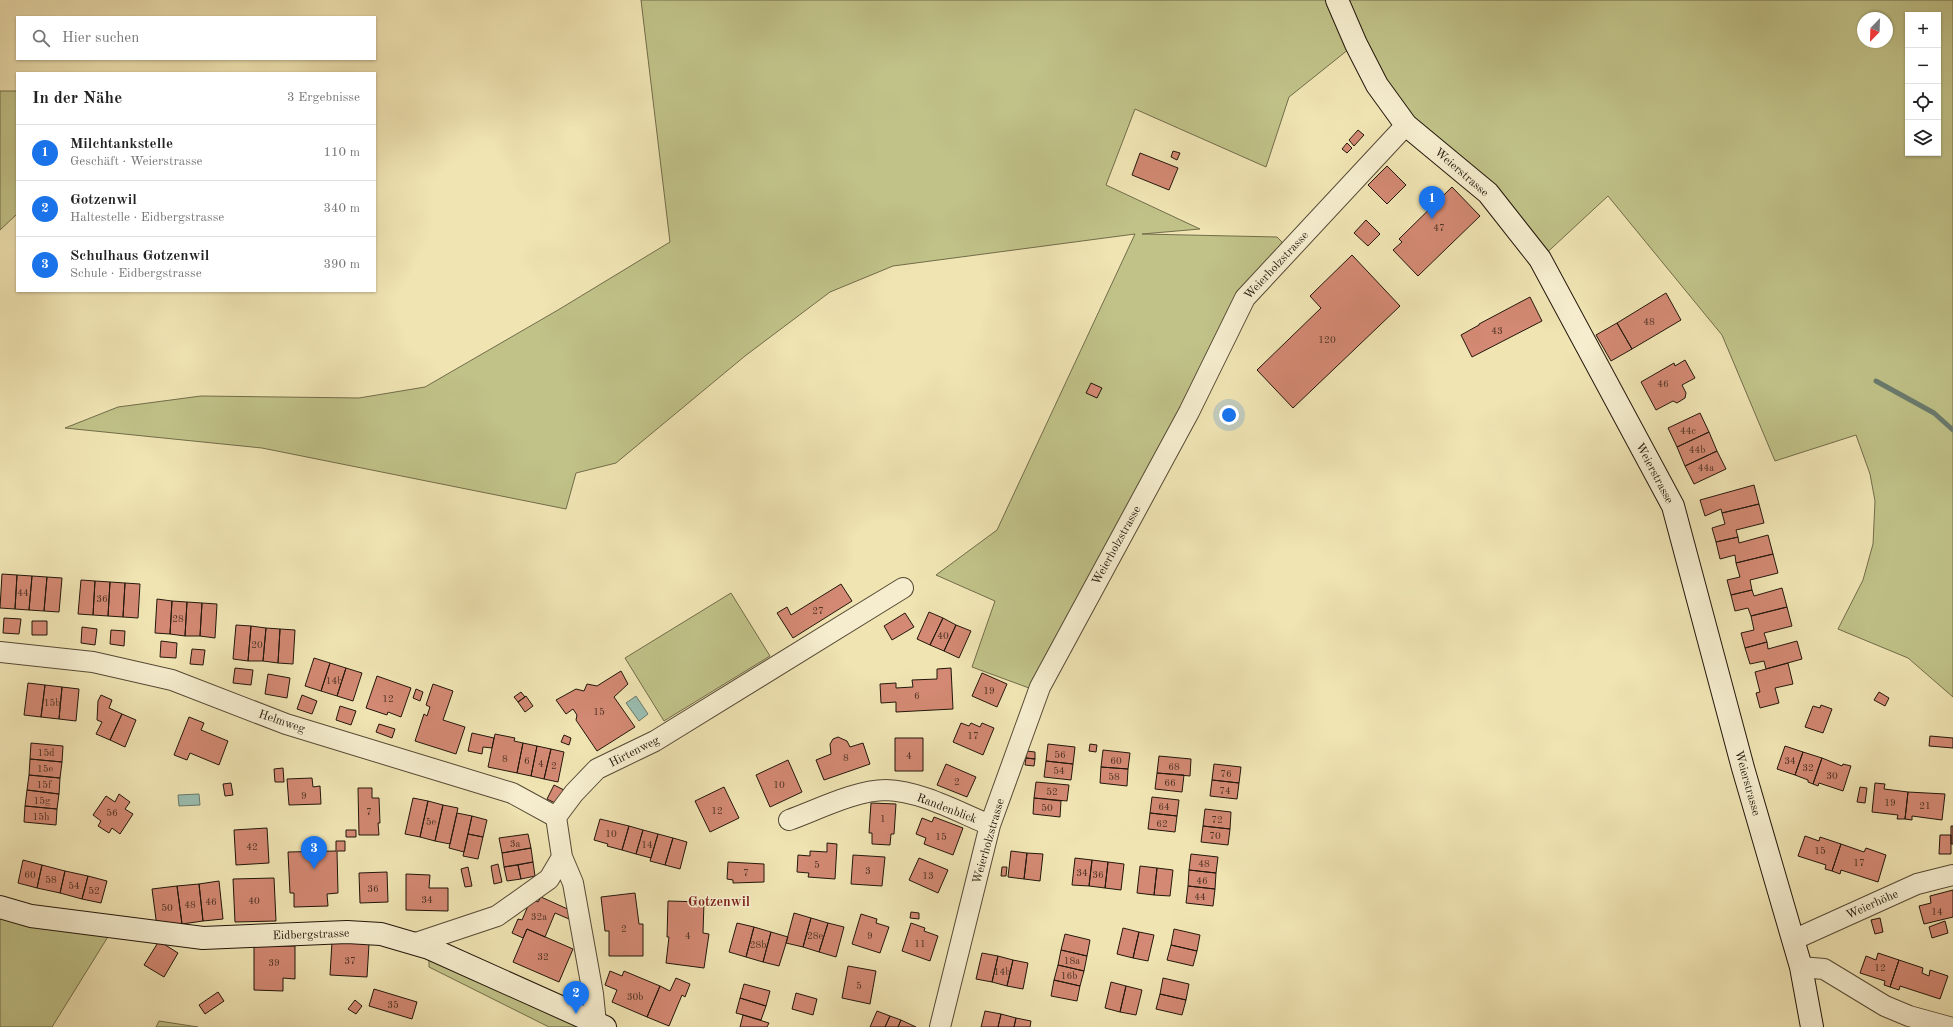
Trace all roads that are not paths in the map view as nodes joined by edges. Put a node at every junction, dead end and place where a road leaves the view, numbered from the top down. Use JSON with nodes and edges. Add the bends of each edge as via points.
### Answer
{"nodes":[{"id":1,"x":1337,"y":0,"type":"edge"},
{"id":2,"x":1406,"y":125,"type":"junction"},
{"id":3,"x":904,"y":588,"type":"dead end"},
{"id":4,"x":0,"y":652,"type":"edge"},
{"id":5,"x":556,"y":817,"type":"junction"},
{"id":6,"x":789,"y":820,"type":"dead end"},
{"id":7,"x":990,"y":825,"type":"junction"},
{"id":8,"x":562,"y":857,"type":"junction"},
{"id":9,"x":1953,"y":875,"type":"edge"},
{"id":10,"x":0,"y":907,"type":"edge"},
{"id":11,"x":1793,"y":940,"type":"junction"},
{"id":12,"x":416,"y":944,"type":"junction"},
{"id":13,"x":1801,"y":967,"type":"junction"},
{"id":14,"x":601,"y":1025,"type":"edge"},
{"id":15,"x":940,"y":1027,"type":"edge"},
{"id":16,"x":1812,"y":1027,"type":"edge"},
{"id":17,"x":1949,"y":1027,"type":"edge"}],
"edges":[{"from":1,"to":2,"type":"street","name":"Weierstrasse","via":[[1377,85]]},
{"from":2,"to":7,"type":"street","name":"Weierholzstrasse","via":[[1245,298],[1189,412],[1040,688]]},
{"from":2,"to":11,"type":"street","name":"Weierstrasse","via":[[1488,193],[1540,259],[1674,506],[1743,768]]},
{"from":3,"to":5,"type":"street","name":"Hirtenweg","via":[[655,741],[597,769]]},
{"from":4,"to":5,"type":"street","name":"Helmweg","via":[[93,662],[172,680],[286,724],[512,793]]},
{"from":5,"to":8,"type":"street"},
{"from":6,"to":7,"type":"street","name":"Randenblick","via":[[850,796],[885,790],[919,796]]},
{"from":7,"to":15,"type":"street","name":"Weierholzstrasse"},
{"from":8,"to":12,"type":"street","via":[[549,879],[497,916]]},
{"from":8,"to":14,"type":"street","via":[[573,883]]},
{"from":9,"to":11,"type":"street","name":"Weierhöhe","via":[[1917,884]]},
{"from":10,"to":12,"type":"street","name":"Eidbergstrasse","via":[[31,916],[203,938],[347,932],[381,934]]},
{"from":11,"to":13,"type":"street","name":"Weierstrasse"},
{"from":12,"to":14,"type":"street","name":"Eidbergstrasse"},
{"from":13,"to":16,"type":"street","name":"Weierstrasse"},
{"from":13,"to":17,"type":"street","via":[[1824,969],[1884,1006]]}]}
